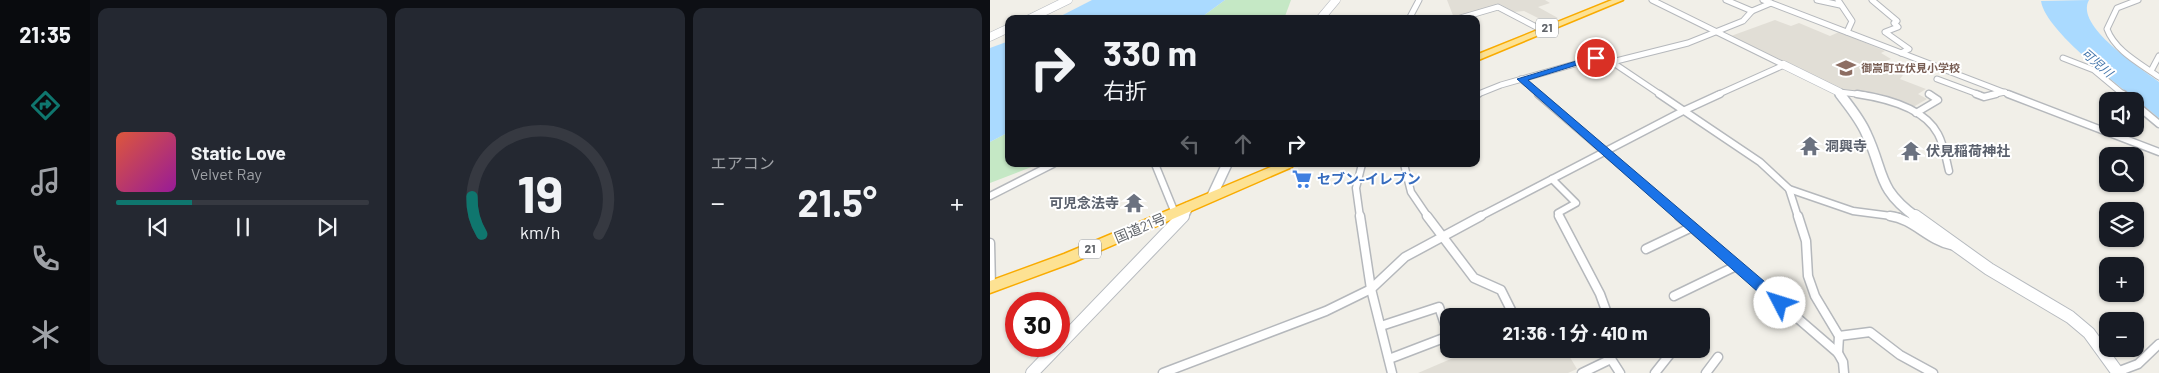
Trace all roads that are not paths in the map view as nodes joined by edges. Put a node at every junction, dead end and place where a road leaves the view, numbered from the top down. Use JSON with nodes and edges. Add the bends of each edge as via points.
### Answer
{"nodes":[{"id":1,"x":1068,"y":0,"type":"edge"},
{"id":2,"x":1336,"y":0,"type":"edge"},
{"id":3,"x":1419,"y":0,"type":"edge"},
{"id":4,"x":1619,"y":0,"type":"edge"},
{"id":5,"x":1652,"y":0,"type":"edge"},
{"id":6,"x":1726,"y":0,"type":"edge"},
{"id":7,"x":1763,"y":0,"type":"edge"},
{"id":8,"x":1817,"y":0,"type":"edge"},
{"id":9,"x":1872,"y":0,"type":"edge"},
{"id":10,"x":2138,"y":0,"type":"edge"},
{"id":11,"x":1771,"y":3,"type":"junction"},
{"id":12,"x":1839,"y":3,"type":"edge"},
{"id":13,"x":1752,"y":10,"type":"junction"},
{"id":14,"x":1037,"y":15,"type":"edge"},
{"id":15,"x":1323,"y":15,"type":"edge"},
{"id":16,"x":1411,"y":15,"type":"edge"},
{"id":17,"x":1471,"y":15,"type":"edge"},
{"id":18,"x":1005,"y":30,"type":"edge"},
{"id":19,"x":1542,"y":30,"type":"junction"},
{"id":20,"x":1718,"y":32,"type":"junction"},
{"id":21,"x":1847,"y":32,"type":"junction"},
{"id":22,"x":990,"y":37,"type":"edge"},
{"id":23,"x":1901,"y":53,"type":"junction"},
{"id":24,"x":1480,"y":56,"type":"edge"},
{"id":25,"x":2159,"y":56,"type":"edge"},
{"id":26,"x":2064,"y":58,"type":"dead end"},
{"id":27,"x":1612,"y":62,"type":"junction"},
{"id":28,"x":1784,"y":65,"type":"junction"},
{"id":29,"x":2151,"y":71,"type":"junction"},
{"id":30,"x":2159,"y":78,"type":"edge"},
{"id":31,"x":1521,"y":79,"type":"junction"},
{"id":32,"x":1937,"y":80,"type":"dead end"},
{"id":33,"x":1839,"y":92,"type":"junction"},
{"id":34,"x":2005,"y":92,"type":"junction"},
{"id":35,"x":2120,"y":92,"type":"edge"},
{"id":36,"x":1480,"y":94,"type":"edge"},
{"id":37,"x":1929,"y":94,"type":"dead end"},
{"id":38,"x":1684,"y":111,"type":"junction"},
{"id":39,"x":2144,"y":112,"type":"edge"},
{"id":40,"x":1916,"y":113,"type":"junction"},
{"id":41,"x":2159,"y":124,"type":"edge"},
{"id":42,"x":1605,"y":151,"type":"junction"},
{"id":43,"x":2159,"y":152,"type":"edge"},
{"id":44,"x":1047,"y":167,"type":"edge"},
{"id":45,"x":1157,"y":167,"type":"edge"},
{"id":46,"x":1226,"y":167,"type":"edge"},
{"id":47,"x":1281,"y":167,"type":"edge"},
{"id":48,"x":1361,"y":167,"type":"edge"},
{"id":49,"x":1405,"y":167,"type":"edge"},
{"id":50,"x":1948,"y":171,"type":"dead end"},
{"id":51,"x":1552,"y":179,"type":"junction"},
{"id":52,"x":1788,"y":189,"type":"junction"},
{"id":53,"x":990,"y":196,"type":"edge"},
{"id":54,"x":1212,"y":196,"type":"junction"},
{"id":55,"x":1182,"y":210,"type":"junction"},
{"id":56,"x":1692,"y":228,"type":"junction"},
{"id":57,"x":1442,"y":236,"type":"junction"},
{"id":58,"x":990,"y":243,"type":"edge"},
{"id":59,"x":1957,"y":245,"type":"junction"},
{"id":60,"x":1646,"y":249,"type":"dead end"},
{"id":61,"x":1736,"y":266,"type":"junction"},
{"id":62,"x":991,"y":287,"type":"edge"},
{"id":63,"x":1371,"y":289,"type":"junction"},
{"id":64,"x":1674,"y":296,"type":"dead end"},
{"id":65,"x":1510,"y":308,"type":"edge"},
{"id":66,"x":1605,"y":308,"type":"edge"},
{"id":67,"x":1440,"y":310,"type":"edge"},
{"id":68,"x":1381,"y":326,"type":"junction"},
{"id":69,"x":1070,"y":334,"type":"edge"},
{"id":70,"x":1839,"y":336,"type":"junction"},
{"id":71,"x":1440,"y":339,"type":"edge"},
{"id":72,"x":2159,"y":344,"type":"edge"},
{"id":73,"x":1838,"y":353,"type":"junction"},
{"id":74,"x":1047,"y":357,"type":"edge"},
{"id":75,"x":1718,"y":357,"type":"dead end"},
{"id":76,"x":1667,"y":358,"type":"edge"},
{"id":77,"x":1389,"y":359,"type":"junction"},
{"id":78,"x":1611,"y":359,"type":"joint"},
{"id":79,"x":1032,"y":373,"type":"edge"},
{"id":80,"x":1164,"y":373,"type":"edge"},
{"id":81,"x":1392,"y":373,"type":"edge"},
{"id":82,"x":1582,"y":373,"type":"edge"},
{"id":83,"x":1620,"y":373,"type":"edge"},
{"id":84,"x":1655,"y":373,"type":"edge"},
{"id":85,"x":1706,"y":373,"type":"edge"},
{"id":86,"x":1844,"y":373,"type":"edge"},
{"id":87,"x":1933,"y":373,"type":"edge"},
{"id":88,"x":2118,"y":373,"type":"edge"}],
"edges":[{"from":1,"to":14,"type":"street"},
{"from":2,"to":15,"type":"street"},
{"from":3,"to":16,"type":"street"},
{"from":4,"to":19,"type":"highway","number":"21"},
{"from":5,"to":20,"type":"street"},
{"from":6,"to":13,"type":"street"},
{"from":7,"to":11,"type":"street"},
{"from":8,"to":12,"type":"street"},
{"from":9,"to":23,"type":"street","via":[[1897,21],[1894,23],[1898,27],[1885,32],[1908,49]]},
{"from":10,"to":29,"type":"street","via":[[2117,8],[2107,32],[2127,54]]},
{"from":11,"to":13,"type":"street"},
{"from":11,"to":21,"type":"street"},
{"from":12,"to":21,"type":"street","via":[[1852,21]]},
{"from":13,"to":20,"type":"street","via":[[1743,21]]},
{"from":17,"to":19,"type":"street","via":[[1498,7]]},
{"from":18,"to":22,"type":"street"},
{"from":19,"to":24,"type":"highway","number":"21"},
{"from":20,"to":27,"type":"street"},
{"from":20,"to":28,"type":"street"},
{"from":21,"to":23,"type":"street"},
{"from":23,"to":34,"type":"street"},
{"from":25,"to":29,"type":"street"},
{"from":26,"to":35,"type":"street","via":[[2094,70]]},
{"from":27,"to":31,"type":"street","via":[[1596,58]]},
{"from":27,"to":38,"type":"street"},
{"from":28,"to":33,"type":"street"},
{"from":28,"to":38,"type":"street"},
{"from":29,"to":30,"type":"street"},
{"from":31,"to":36,"type":"street"},
{"from":31,"to":42,"type":"street"},
{"from":32,"to":34,"type":"street","via":[[1984,97]]},
{"from":33,"to":40,"type":"street","via":[[1871,95]]},
{"from":33,"to":59,"type":"street","via":[[1866,132],[1886,189],[1901,206]]},
{"from":34,"to":43,"type":"street"},
{"from":37,"to":40,"type":"street","via":[[1938,100]]},
{"from":38,"to":42,"type":"street"},
{"from":38,"to":52,"type":"street","via":[[1760,162]]},
{"from":39,"to":41,"type":"street"},
{"from":40,"to":50,"type":"street","via":[[1935,129],[1943,145]]},
{"from":42,"to":51,"type":"street"},
{"from":42,"to":56,"type":"street"},
{"from":44,"to":53,"type":"street"},
{"from":45,"to":55,"type":"street"},
{"from":46,"to":54,"type":"street"},
{"from":47,"to":54,"type":"highway","name":"国道21号","number":"21"},
{"from":48,"to":63,"type":"street","via":[[1356,188]]},
{"from":49,"to":57,"type":"street","via":[[1411,192]]},
{"from":51,"to":57,"type":"street"},
{"from":51,"to":66,"type":"street","via":[[1576,203],[1558,212]]},
{"from":52,"to":59,"type":"street","via":[[1853,210],[1899,216],[1941,244]]},
{"from":52,"to":70,"type":"street","via":[[1806,241],[1812,289]]},
{"from":54,"to":55,"type":"highway","name":"国道21号","number":"21"},
{"from":55,"to":62,"type":"highway","name":"国道21号","number":"21"},
{"from":55,"to":69,"type":"street","via":[[1181,220]]},
{"from":56,"to":60,"type":"street"},
{"from":56,"to":61,"type":"street"},
{"from":57,"to":63,"type":"street","via":[[1405,257]]},
{"from":57,"to":65,"type":"street","via":[[1474,278],[1500,290]]},
{"from":58,"to":62,"type":"street"},
{"from":59,"to":88,"type":"street","via":[[1989,269],[2070,317],[2089,333]]},
{"from":61,"to":64,"type":"street"},
{"from":61,"to":73,"type":"street"},
{"from":63,"to":68,"type":"street"},
{"from":63,"to":80,"type":"street","via":[[1326,311]]},
{"from":67,"to":68,"type":"street","via":[[1439,307]]},
{"from":68,"to":77,"type":"street"},
{"from":70,"to":73,"type":"street"},
{"from":70,"to":87,"type":"street","via":[[1870,332],[1900,355]]},
{"from":71,"to":77,"type":"street"},
{"from":72,"to":88,"type":"street","via":[[2138,364]]},
{"from":73,"to":86,"type":"street","via":[[1844,362]]},
{"from":74,"to":79,"type":"street"},
{"from":75,"to":85,"type":"street"},
{"from":76,"to":84,"type":"street"},
{"from":77,"to":81,"type":"street"},
{"from":78,"to":82,"type":"street"},
{"from":78,"to":83,"type":"street"}]}
